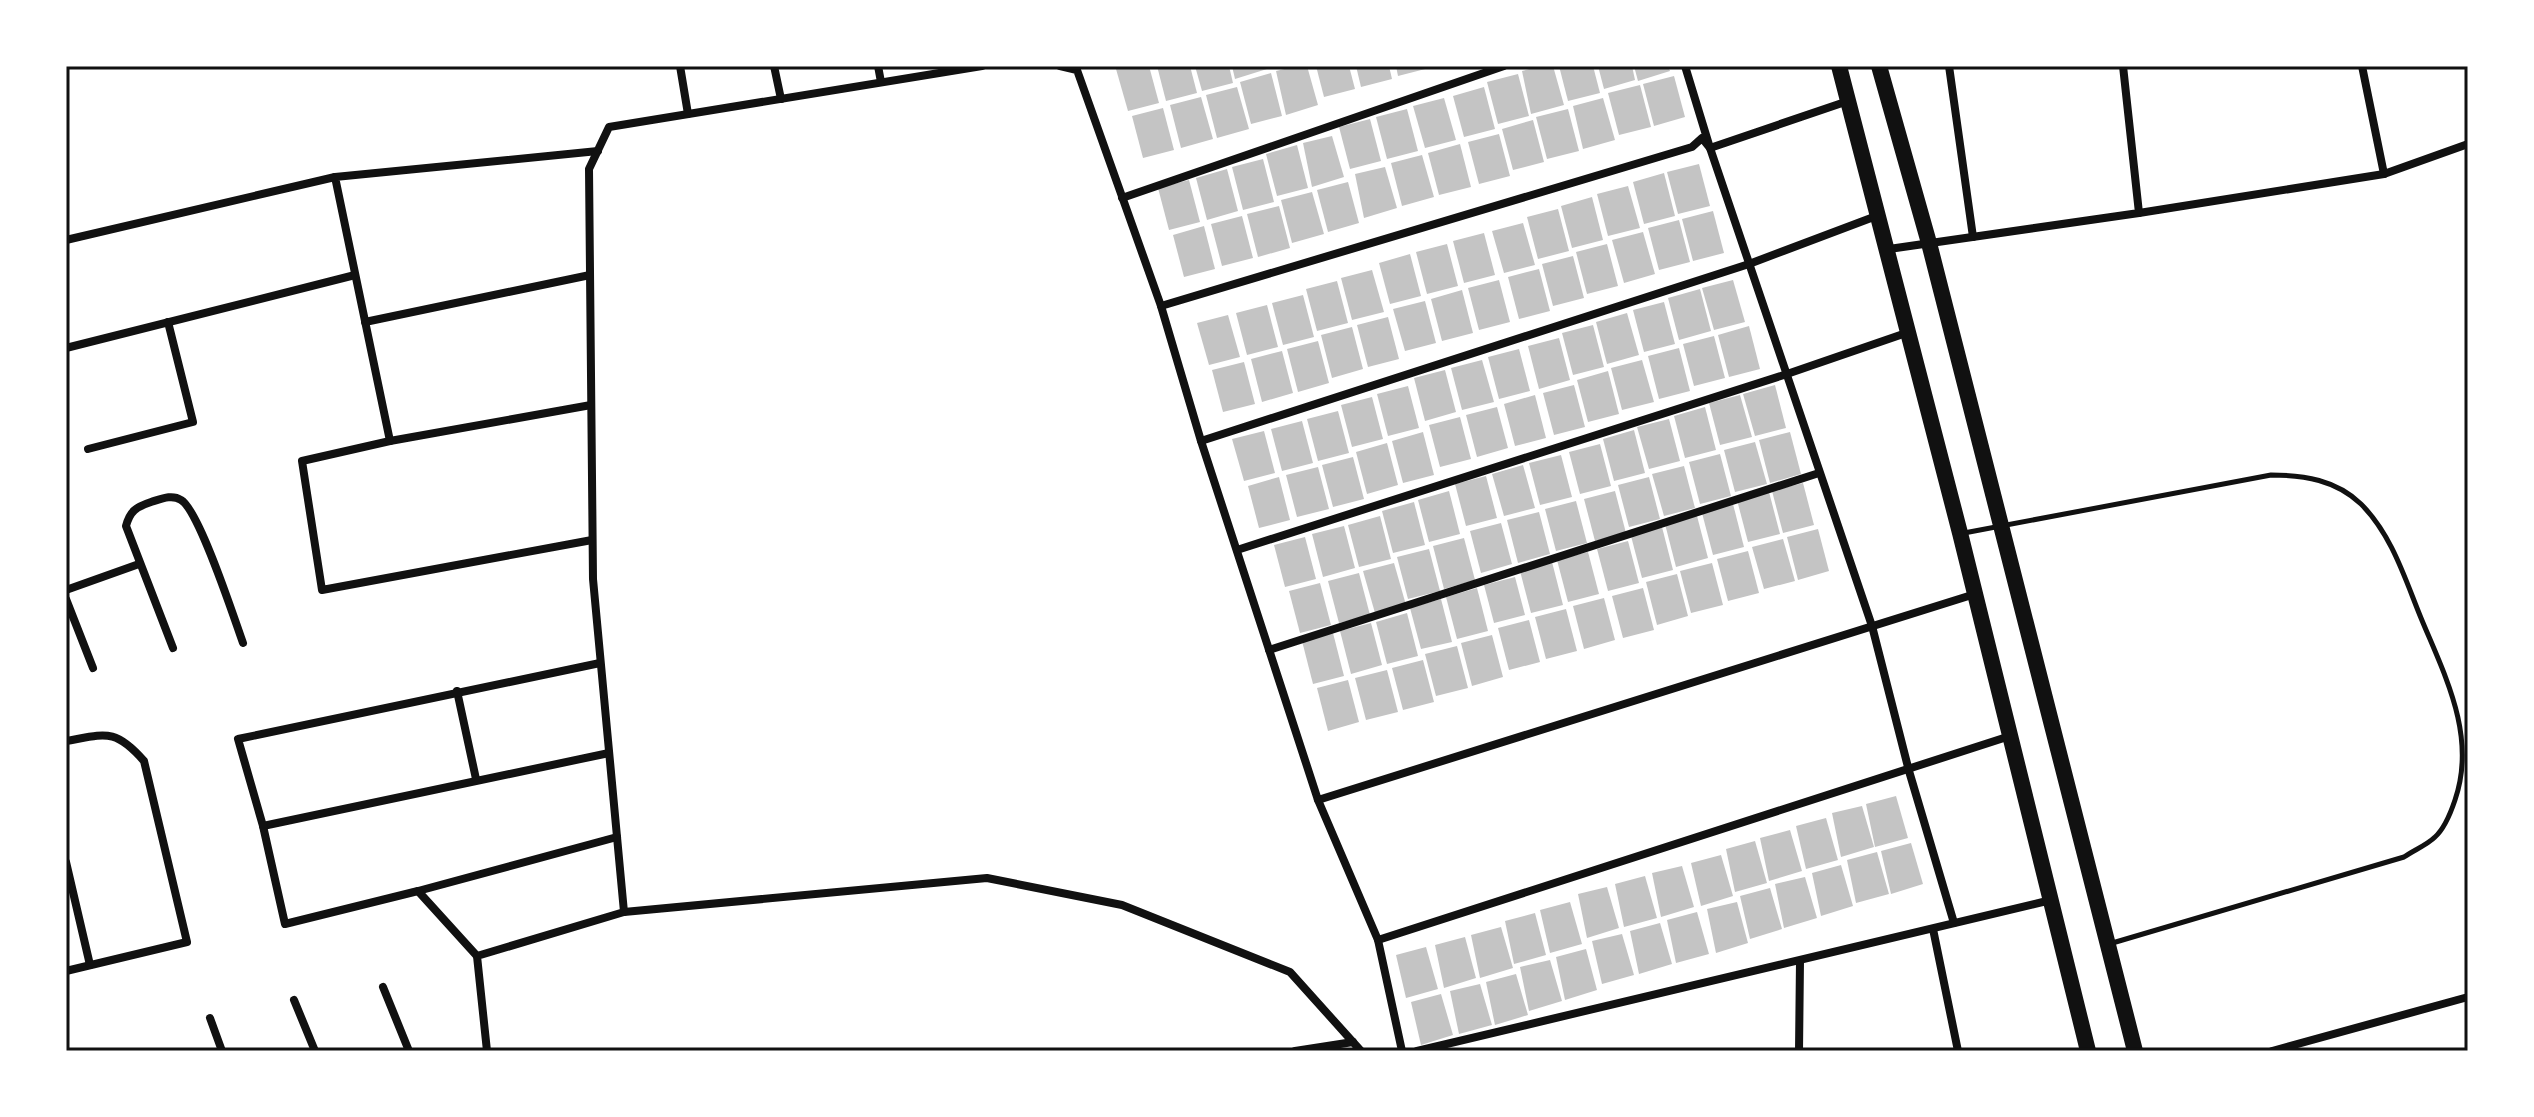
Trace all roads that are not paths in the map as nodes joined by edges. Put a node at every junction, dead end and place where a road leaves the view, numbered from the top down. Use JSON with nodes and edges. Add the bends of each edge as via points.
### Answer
{"nodes":[{"id":1,"x":680,"y":66,"type":"edge"},
{"id":2,"x":774,"y":66,"type":"edge"},
{"id":3,"x":878,"y":66,"type":"edge"},
{"id":4,"x":982,"y":66,"type":"edge"},
{"id":5,"x":1060,"y":66,"type":"edge"},
{"id":6,"x":1504,"y":66,"type":"edge"},
{"id":7,"x":1685,"y":66,"type":"edge"},
{"id":8,"x":1839,"y":66,"type":"edge"},
{"id":9,"x":1879,"y":66,"type":"edge"},
{"id":10,"x":1949,"y":66,"type":"edge"},
{"id":11,"x":2123,"y":66,"type":"edge"},
{"id":12,"x":2362,"y":66,"type":"edge"},
{"id":13,"x":971,"y":67,"type":"edge"},
{"id":14,"x":881,"y":82,"type":"junction"},
{"id":15,"x":781,"y":99,"type":"junction"},
{"id":16,"x":1849,"y":101,"type":"junction"},
{"id":17,"x":688,"y":114,"type":"junction"},
{"id":18,"x":2468,"y":144,"type":"edge"},
{"id":19,"x":1710,"y":148,"type":"junction"},
{"id":20,"x":598,"y":151,"type":"junction"},
{"id":21,"x":2384,"y":174,"type":"junction"},
{"id":22,"x":335,"y":177,"type":"junction"},
{"id":23,"x":1122,"y":198,"type":"junction"},
{"id":24,"x":2139,"y":213,"type":"junction"},
{"id":25,"x":1880,"y":215,"type":"junction"},
{"id":26,"x":1973,"y":237,"type":"junction"},
{"id":27,"x":66,"y":240,"type":"edge"},
{"id":28,"x":1929,"y":243,"type":"junction"},
{"id":29,"x":1889,"y":249,"type":"junction"},
{"id":30,"x":1749,"y":264,"type":"junction"},
{"id":31,"x":355,"y":275,"type":"junction"},
{"id":32,"x":590,"y":275,"type":"junction"},
{"id":33,"x":1161,"y":306,"type":"junction"},
{"id":34,"x":168,"y":322,"type":"junction"},
{"id":35,"x":365,"y":322,"type":"junction"},
{"id":36,"x":1909,"y":332,"type":"junction"},
{"id":37,"x":66,"y":348,"type":"edge"},
{"id":38,"x":1787,"y":374,"type":"junction"},
{"id":39,"x":591,"y":405,"type":"junction"},
{"id":40,"x":390,"y":441,"type":"junction"},
{"id":41,"x":1201,"y":441,"type":"junction"},
{"id":42,"x":88,"y":449,"type":"dead end"},
{"id":43,"x":1819,"y":473,"type":"junction"},
{"id":44,"x":2001,"y":526,"type":"junction"},
{"id":45,"x":1960,"y":533,"type":"junction"},
{"id":46,"x":592,"y":540,"type":"junction"},
{"id":47,"x":1237,"y":550,"type":"junction"},
{"id":48,"x":139,"y":564,"type":"junction"},
{"id":49,"x":66,"y":590,"type":"edge"},
{"id":50,"x":1976,"y":594,"type":"junction"},
{"id":51,"x":66,"y":599,"type":"edge"},
{"id":52,"x":1872,"y":626,"type":"junction"},
{"id":53,"x":243,"y":643,"type":"dead end"},
{"id":54,"x":173,"y":648,"type":"dead end"},
{"id":55,"x":1269,"y":650,"type":"junction"},
{"id":56,"x":600,"y":663,"type":"junction"},
{"id":57,"x":93,"y":668,"type":"dead end"},
{"id":58,"x":457,"y":691,"type":"junction"},
{"id":59,"x":2011,"y":736,"type":"junction"},
{"id":60,"x":66,"y":741,"type":"edge"},
{"id":61,"x":609,"y":753,"type":"junction"},
{"id":62,"x":1909,"y":771,"type":"junction"},
{"id":63,"x":476,"y":779,"type":"junction"},
{"id":64,"x":1318,"y":800,"type":"junction"},
{"id":65,"x":263,"y":826,"type":"junction"},
{"id":66,"x":617,"y":837,"type":"junction"},
{"id":67,"x":66,"y":862,"type":"edge"},
{"id":68,"x":418,"y":891,"type":"junction"},
{"id":69,"x":2051,"y":900,"type":"junction"},
{"id":70,"x":624,"y":912,"type":"junction"},
{"id":71,"x":1954,"y":923,"type":"junction"},
{"id":72,"x":1933,"y":929,"type":"junction"},
{"id":73,"x":1378,"y":940,"type":"junction"},
{"id":74,"x":2108,"y":945,"type":"junction"},
{"id":75,"x":477,"y":956,"type":"junction"},
{"id":76,"x":1800,"y":961,"type":"junction"},
{"id":77,"x":90,"y":965,"type":"junction"},
{"id":78,"x":66,"y":971,"type":"edge"},
{"id":79,"x":383,"y":987,"type":"dead end"},
{"id":80,"x":2468,"y":997,"type":"edge"},
{"id":81,"x":294,"y":1000,"type":"dead end"},
{"id":82,"x":210,"y":1018,"type":"dead end"},
{"id":83,"x":1353,"y":1042,"type":"junction"},
{"id":84,"x":222,"y":1051,"type":"edge"},
{"id":85,"x":315,"y":1051,"type":"edge"},
{"id":86,"x":409,"y":1051,"type":"edge"},
{"id":87,"x":487,"y":1051,"type":"edge"},
{"id":88,"x":1295,"y":1051,"type":"edge"},
{"id":89,"x":1361,"y":1051,"type":"edge"},
{"id":90,"x":1402,"y":1051,"type":"edge"},
{"id":91,"x":1417,"y":1051,"type":"edge"},
{"id":92,"x":1799,"y":1051,"type":"edge"},
{"id":93,"x":1958,"y":1051,"type":"edge"},
{"id":94,"x":2088,"y":1051,"type":"edge"},
{"id":95,"x":2135,"y":1051,"type":"edge"},
{"id":96,"x":2272,"y":1051,"type":"edge"}],
"edges":[{"from":1,"to":17,"type":"street"},
{"from":2,"to":15,"type":"street"},
{"from":3,"to":14,"type":"street"},
{"from":4,"to":13,"type":"street"},
{"from":5,"to":23,"type":"street","via":[[1077,70]]},
{"from":6,"to":23,"type":"street"},
{"from":7,"to":19,"type":"street"},
{"from":8,"to":16,"type":"main road"},
{"from":9,"to":28,"type":"main road"},
{"from":10,"to":26,"type":"street"},
{"from":11,"to":24,"type":"street"},
{"from":12,"to":21,"type":"street"},
{"from":13,"to":14,"type":"street"},
{"from":14,"to":15,"type":"street"},
{"from":15,"to":17,"type":"street"},
{"from":16,"to":19,"type":"street"},
{"from":16,"to":25,"type":"main road"},
{"from":17,"to":20,"type":"street","via":[[609,127]]},
{"from":18,"to":21,"type":"street"},
{"from":19,"to":30,"type":"street"},
{"from":19,"to":33,"type":"street","via":[[1702,138],[1692,147]]},
{"from":20,"to":22,"type":"street"},
{"from":20,"to":32,"type":"street","via":[[589,169]]},
{"from":21,"to":24,"type":"street"},
{"from":22,"to":27,"type":"street"},
{"from":22,"to":31,"type":"street"},
{"from":23,"to":33,"type":"street"},
{"from":24,"to":26,"type":"street"},
{"from":25,"to":29,"type":"main road"},
{"from":25,"to":30,"type":"street"},
{"from":26,"to":28,"type":"street"},
{"from":28,"to":29,"type":"street"},
{"from":28,"to":44,"type":"main road"},
{"from":29,"to":36,"type":"main road"},
{"from":30,"to":38,"type":"street"},
{"from":30,"to":41,"type":"street"},
{"from":31,"to":34,"type":"street"},
{"from":31,"to":35,"type":"street"},
{"from":32,"to":35,"type":"street"},
{"from":32,"to":39,"type":"street"},
{"from":33,"to":41,"type":"street"},
{"from":34,"to":37,"type":"street"},
{"from":34,"to":42,"type":"street","via":[[193,422]]},
{"from":35,"to":40,"type":"street"},
{"from":36,"to":38,"type":"street"},
{"from":36,"to":45,"type":"main road"},
{"from":38,"to":43,"type":"street"},
{"from":38,"to":47,"type":"street"},
{"from":39,"to":40,"type":"street"},
{"from":39,"to":46,"type":"street"},
{"from":40,"to":46,"type":"street","via":[[302,461],[322,590]]},
{"from":41,"to":47,"type":"street"},
{"from":43,"to":52,"type":"street"},
{"from":43,"to":55,"type":"street"},
{"from":44,"to":45,"type":"lane"},
{"from":44,"to":74,"type":"main road"},
{"from":44,"to":74,"type":"lane","via":[[2271,475],[2304,475],[2332,484],[2360,503],[2381,529],[2459,715],[2463,778],[2436,837],[2404,857]]},
{"from":45,"to":50,"type":"main road"},
{"from":46,"to":56,"type":"street"},
{"from":47,"to":55,"type":"street"},
{"from":48,"to":49,"type":"street"},
{"from":48,"to":53,"type":"street","via":[[126,526],[129,514],[161,499],[184,501]]},
{"from":48,"to":54,"type":"street"},
{"from":50,"to":52,"type":"street"},
{"from":50,"to":59,"type":"main road"},
{"from":51,"to":57,"type":"street"},
{"from":52,"to":62,"type":"street"},
{"from":52,"to":64,"type":"street"},
{"from":55,"to":64,"type":"street"},
{"from":56,"to":58,"type":"street"},
{"from":56,"to":61,"type":"street"},
{"from":58,"to":63,"type":"street"},
{"from":58,"to":65,"type":"street","via":[[238,739]]},
{"from":59,"to":62,"type":"street"},
{"from":59,"to":69,"type":"main road"},
{"from":60,"to":77,"type":"street","via":[[107,733],[129,744],[144,761],[187,942]]},
{"from":61,"to":63,"type":"street"},
{"from":61,"to":66,"type":"street"},
{"from":62,"to":71,"type":"street"},
{"from":62,"to":73,"type":"street"},
{"from":63,"to":65,"type":"street"},
{"from":64,"to":73,"type":"street"},
{"from":65,"to":68,"type":"street","via":[[285,924]]},
{"from":66,"to":68,"type":"street"},
{"from":66,"to":70,"type":"street"},
{"from":67,"to":77,"type":"street"},
{"from":68,"to":75,"type":"street"},
{"from":69,"to":71,"type":"street"},
{"from":69,"to":94,"type":"main road"},
{"from":70,"to":75,"type":"street"},
{"from":70,"to":83,"type":"street","via":[[987,878],[1122,905],[1290,972]]},
{"from":71,"to":72,"type":"street"},
{"from":72,"to":76,"type":"street"},
{"from":72,"to":93,"type":"street"},
{"from":73,"to":90,"type":"street"},
{"from":74,"to":95,"type":"main road"},
{"from":75,"to":87,"type":"street"},
{"from":76,"to":91,"type":"street"},
{"from":76,"to":92,"type":"street"},
{"from":77,"to":78,"type":"street"},
{"from":79,"to":86,"type":"street"},
{"from":80,"to":96,"type":"street"},
{"from":81,"to":85,"type":"street"},
{"from":82,"to":84,"type":"street"},
{"from":83,"to":88,"type":"street"},
{"from":83,"to":89,"type":"street"}]}
